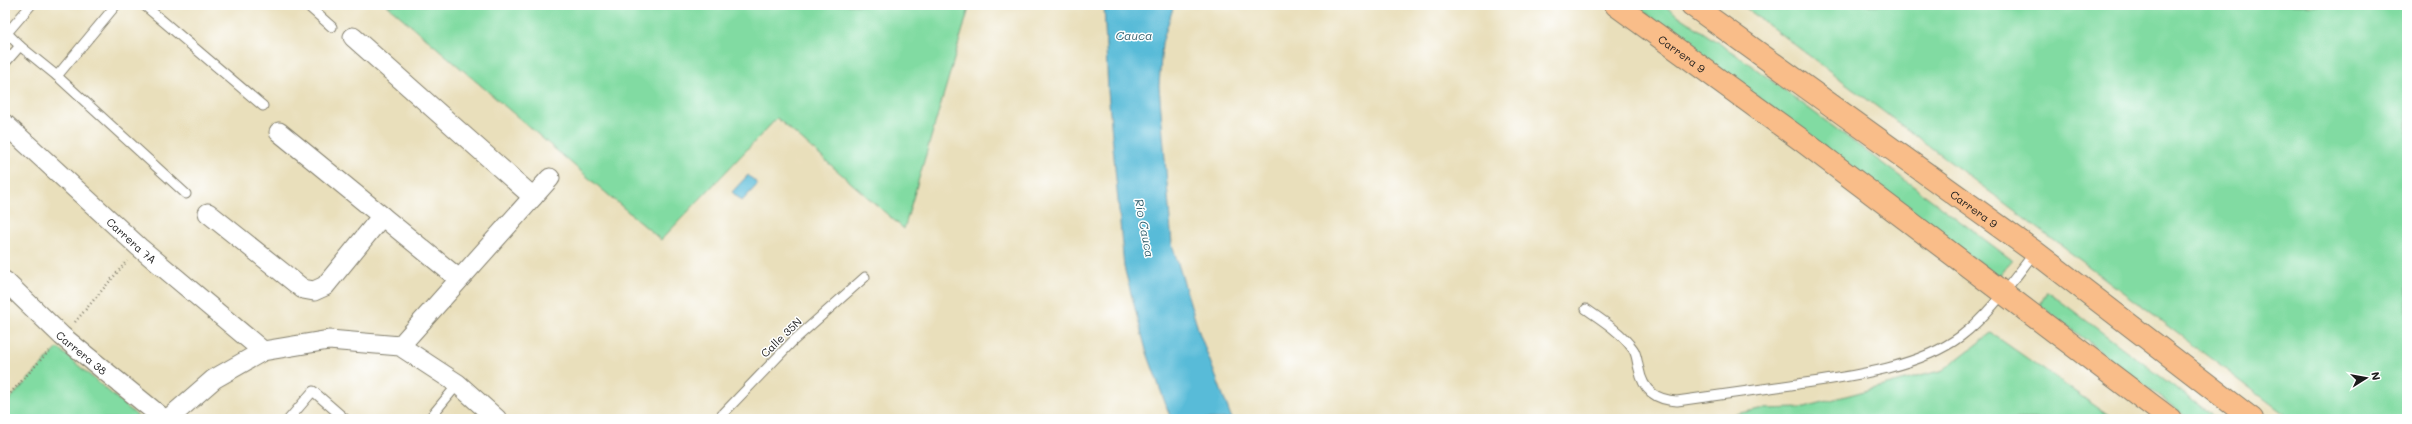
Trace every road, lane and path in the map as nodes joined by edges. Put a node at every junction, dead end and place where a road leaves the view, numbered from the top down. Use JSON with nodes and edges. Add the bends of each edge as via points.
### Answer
{"nodes":[{"id":1,"x":31,"y":5,"type":"edge"},
{"id":2,"x":116,"y":5,"type":"edge"},
{"id":3,"x":144,"y":5,"type":"edge"},
{"id":4,"x":307,"y":5,"type":"edge"},
{"id":5,"x":1616,"y":5,"type":"edge"},
{"id":6,"x":1692,"y":5,"type":"edge"},
{"id":7,"x":332,"y":27,"type":"dead end"},
{"id":8,"x":6,"y":34,"type":"edge"},
{"id":9,"x":353,"y":37,"type":"dead end"},
{"id":10,"x":20,"y":46,"type":"junction"},
{"id":11,"x":5,"y":63,"type":"edge"},
{"id":12,"x":57,"y":76,"type":"junction"},
{"id":13,"x":263,"y":106,"type":"dead end"},
{"id":14,"x":5,"y":124,"type":"edge"},
{"id":15,"x":279,"y":132,"type":"dead end"},
{"id":16,"x":550,"y":178,"type":"dead end"},
{"id":17,"x":186,"y":194,"type":"dead end"},
{"id":18,"x":533,"y":197,"type":"junction"},
{"id":19,"x":208,"y":213,"type":"dead end"},
{"id":20,"x":382,"y":216,"type":"junction"},
{"id":21,"x":2035,"y":252,"type":"junction"},
{"id":22,"x":865,"y":277,"type":"dead end"},
{"id":23,"x":459,"y":279,"type":"junction"},
{"id":24,"x":5,"y":281,"type":"edge"},
{"id":25,"x":2004,"y":292,"type":"junction"},
{"id":26,"x":1586,"y":308,"type":"dead end"},
{"id":27,"x":400,"y":346,"type":"junction"},
{"id":28,"x":263,"y":352,"type":"junction"},
{"id":29,"x":458,"y":384,"type":"junction"},
{"id":30,"x":164,"y":419,"type":"edge"},
{"id":31,"x":168,"y":419,"type":"edge"},
{"id":32,"x":289,"y":419,"type":"edge"},
{"id":33,"x":345,"y":419,"type":"edge"},
{"id":34,"x":429,"y":419,"type":"edge"},
{"id":35,"x":497,"y":419,"type":"edge"},
{"id":36,"x":718,"y":419,"type":"edge"},
{"id":37,"x":2170,"y":419,"type":"edge"},
{"id":38,"x":2252,"y":419,"type":"edge"}],
"edges":[{"from":1,"to":8,"type":"lane"},
{"from":2,"to":12,"type":"lane"},
{"from":3,"to":13,"type":"lane"},
{"from":4,"to":7,"type":"lane"},
{"from":5,"to":25,"type":"main road","name":"Carrera 9","via":[[1800,138]]},
{"from":6,"to":21,"type":"main road","name":"Carrera 9"},
{"from":8,"to":10,"type":"lane"},
{"from":9,"to":18,"type":"street"},
{"from":10,"to":11,"type":"lane"},
{"from":10,"to":12,"type":"lane"},
{"from":12,"to":17,"type":"lane"},
{"from":14,"to":28,"type":"street","name":"Carrera 7A","via":[[140,246]]},
{"from":15,"to":20,"type":"street"},
{"from":16,"to":18,"type":"street"},
{"from":18,"to":23,"type":"street"},
{"from":19,"to":20,"type":"street","via":[[303,289],[314,291],[325,286]]},
{"from":20,"to":23,"type":"street"},
{"from":21,"to":25,"type":"lane"},
{"from":21,"to":38,"type":"main road","name":"Carrera 9"},
{"from":22,"to":36,"type":"lane","name":"Calle 35N","via":[[792,342]]},
{"from":23,"to":27,"type":"street"},
{"from":24,"to":30,"type":"street","name":"Carrera 38","via":[[62,336]]},
{"from":25,"to":26,"type":"lane","via":[[1962,336],[1918,359],[1823,380],[1677,401],[1655,397],[1640,376],[1634,350],[1626,340]]},
{"from":25,"to":37,"type":"main road","name":"Carrera 9"},
{"from":27,"to":28,"type":"street","via":[[329,340]]},
{"from":27,"to":29,"type":"street"},
{"from":28,"to":31,"type":"street","via":[[214,379]]},
{"from":29,"to":34,"type":"lane"},
{"from":29,"to":35,"type":"street"},
{"from":32,"to":33,"type":"lane","via":[[314,391]]}]}
